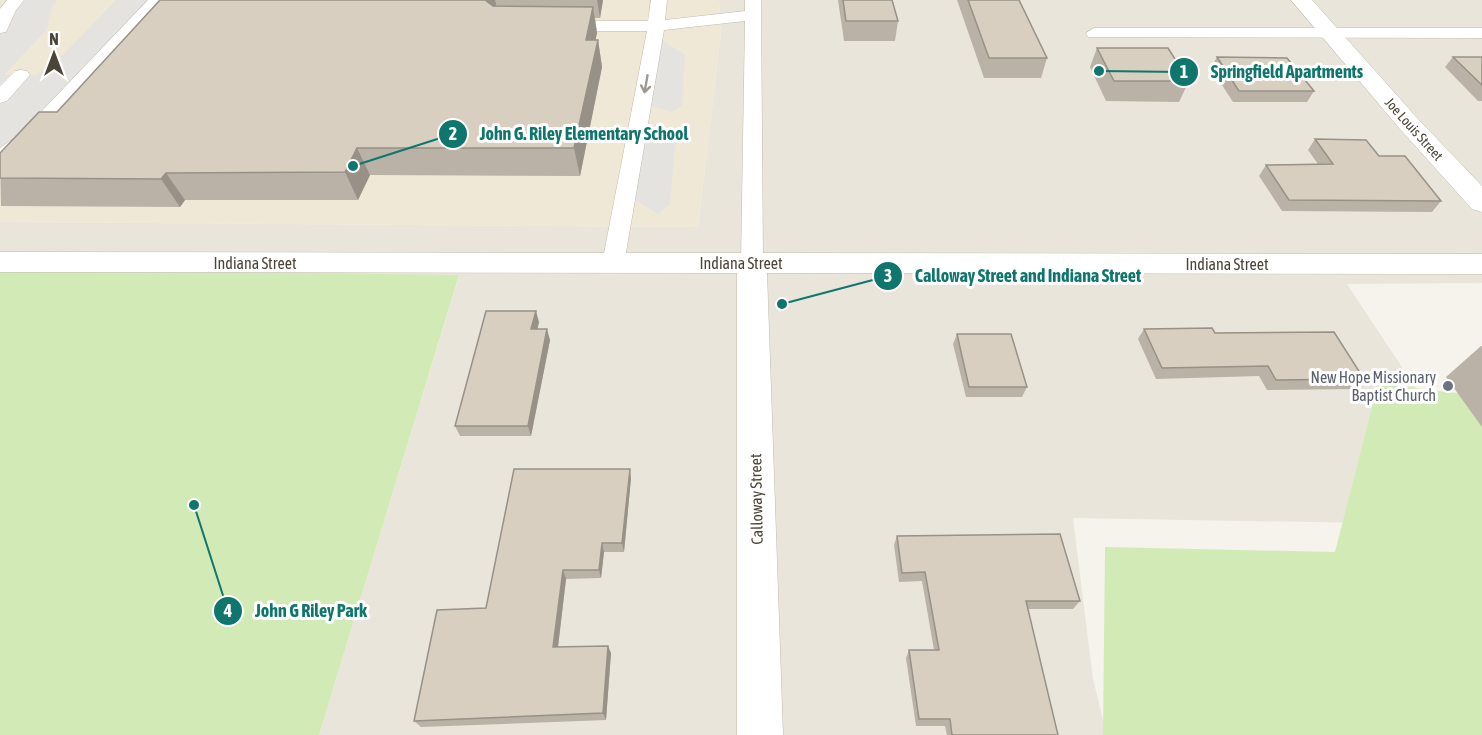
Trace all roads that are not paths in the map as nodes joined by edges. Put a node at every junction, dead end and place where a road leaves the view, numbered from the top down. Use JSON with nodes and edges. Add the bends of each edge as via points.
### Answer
{"nodes":[{"id":1,"x":16,"y":0,"type":"edge"},
{"id":2,"x":157,"y":0,"type":"edge"},
{"id":3,"x":659,"y":0,"type":"edge"},
{"id":4,"x":1301,"y":0,"type":"edge"},
{"id":5,"x":754,"y":7,"type":"edge"},
{"id":6,"x":542,"y":26,"type":"edge"},
{"id":7,"x":656,"y":26,"type":"junction"},
{"id":8,"x":0,"y":28,"type":"edge"},
{"id":9,"x":1094,"y":33,"type":"dead end"},
{"id":10,"x":1330,"y":33,"type":"junction"},
{"id":11,"x":1482,"y":33,"type":"edge"},
{"id":12,"x":21,"y":75,"type":"dead end"},
{"id":13,"x":0,"y":97,"type":"edge"},
{"id":14,"x":1,"y":158,"type":"edge"},
{"id":15,"x":1482,"y":203,"type":"edge"},
{"id":16,"x":0,"y":262,"type":"edge"},
{"id":17,"x":752,"y":263,"type":"junction"},
{"id":18,"x":613,"y":264,"type":"junction"},
{"id":19,"x":1482,"y":264,"type":"edge"},
{"id":20,"x":760,"y":735,"type":"edge"}],
"edges":[{"from":1,"to":8,"type":"lane"},
{"from":2,"to":14,"type":"lane","via":[[27,138]]},
{"from":3,"to":7,"type":"lane"},
{"from":4,"to":10,"type":"street","name":"Joe Louis Street"},
{"from":5,"to":7,"type":"lane"},
{"from":5,"to":17,"type":"lane"},
{"from":6,"to":7,"type":"lane"},
{"from":7,"to":18,"type":"lane","one_way":true},
{"from":9,"to":10,"type":"lane"},
{"from":10,"to":11,"type":"lane"},
{"from":10,"to":15,"type":"street","name":"Joe Louis Street"},
{"from":12,"to":13,"type":"lane"},
{"from":16,"to":18,"type":"street","name":"Indiana Street"},
{"from":17,"to":18,"type":"street","name":"Indiana Street"},
{"from":17,"to":19,"type":"street","name":"Indiana Street"},
{"from":17,"to":20,"type":"street","name":"Calloway Street"}]}
